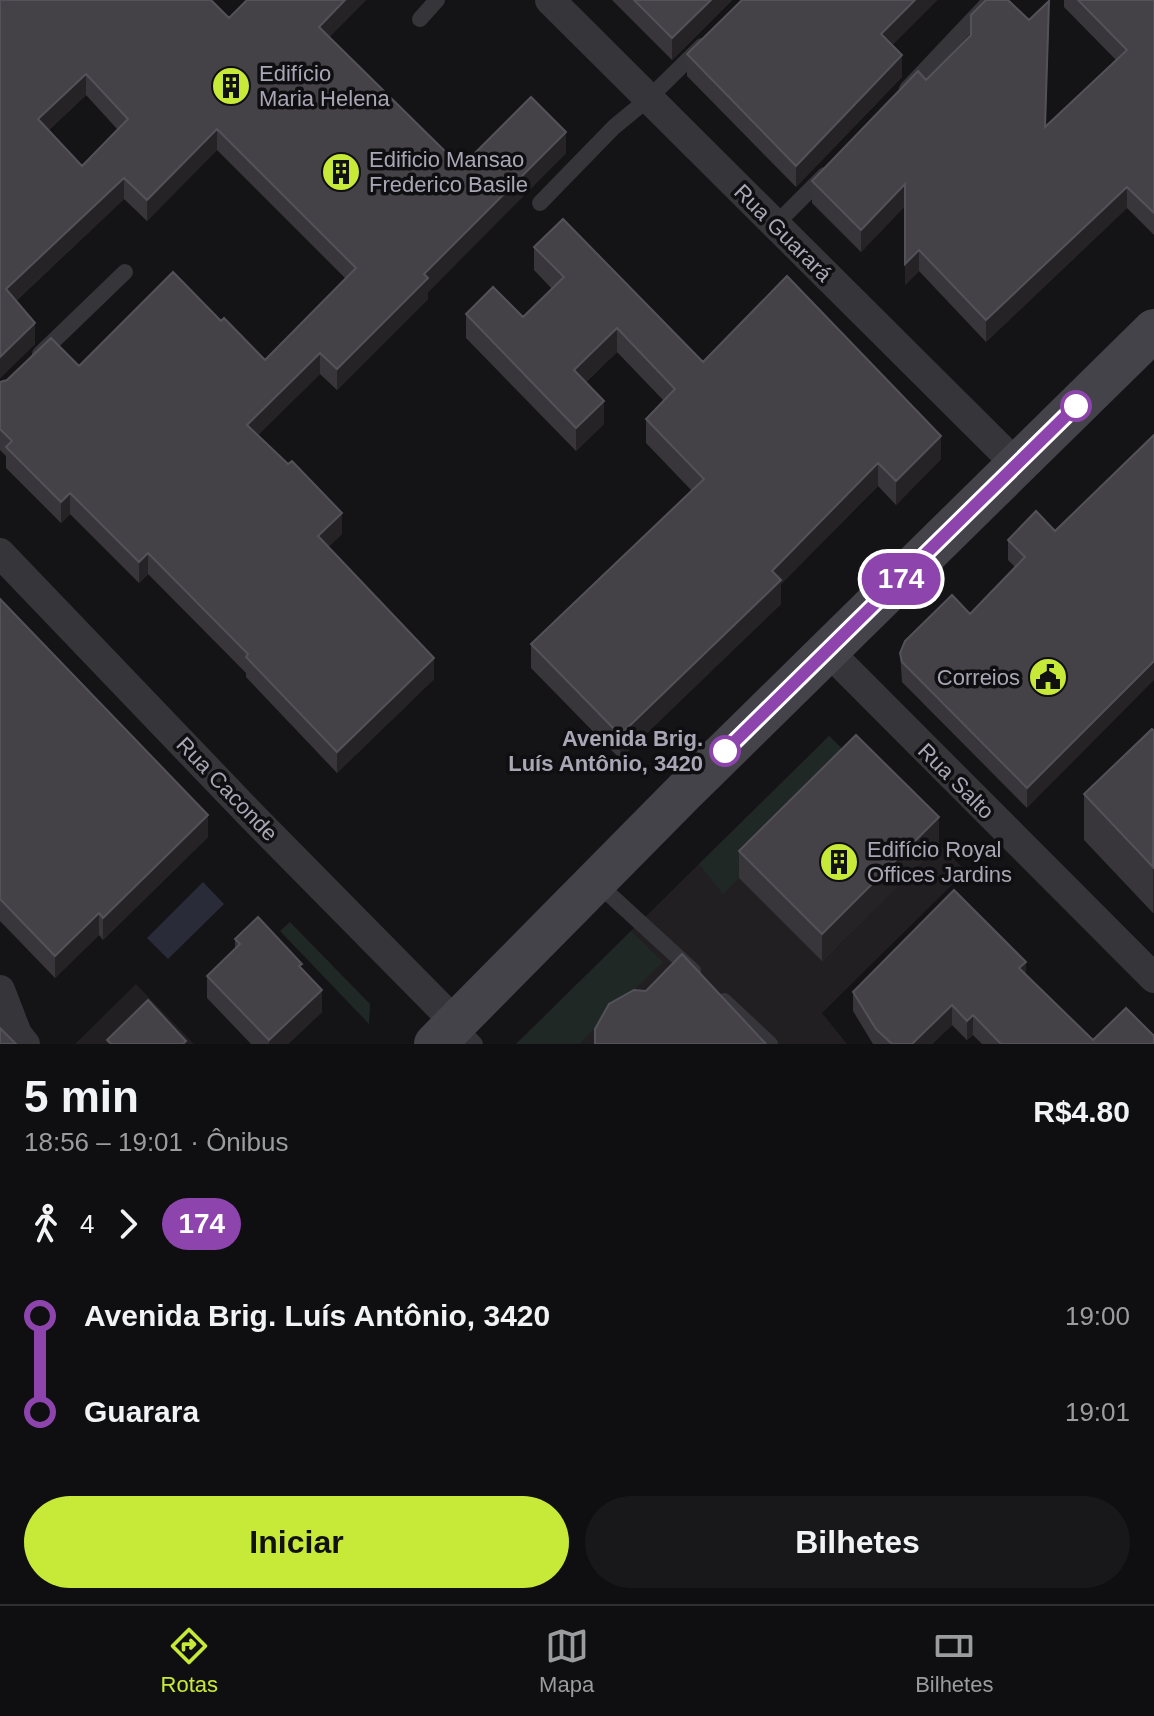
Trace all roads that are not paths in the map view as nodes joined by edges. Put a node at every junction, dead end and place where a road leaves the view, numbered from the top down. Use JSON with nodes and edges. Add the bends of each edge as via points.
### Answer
{"nodes":[{"id":1,"x":437,"y":0,"type":"edge"},
{"id":2,"x":550,"y":0,"type":"edge"},
{"id":3,"x":991,"y":0,"type":"edge"},
{"id":4,"x":420,"y":19,"type":"dead end"},
{"id":5,"x":713,"y":35,"type":"edge"},
{"id":6,"x":648,"y":99,"type":"junction"},
{"id":7,"x":894,"y":102,"type":"edge"},
{"id":8,"x":841,"y":158,"type":"edge"},
{"id":9,"x":540,"y":203,"type":"dead end"},
{"id":10,"x":775,"y":225,"type":"junction"},
{"id":11,"x":125,"y":272,"type":"dead end"},
{"id":12,"x":1154,"y":330,"type":"edge"},
{"id":13,"x":23,"y":371,"type":"edge"},
{"id":14,"x":1017,"y":465,"type":"junction"},
{"id":15,"x":0,"y":553,"type":"edge"},
{"id":16,"x":828,"y":651,"type":"junction"},
{"id":17,"x":596,"y":882,"type":"junction"},
{"id":18,"x":1154,"y":978,"type":"edge"},
{"id":19,"x":0,"y":990,"type":"edge"},
{"id":20,"x":455,"y":1037,"type":"edge"},
{"id":21,"x":25,"y":1044,"type":"edge"},
{"id":22,"x":770,"y":1044,"type":"edge"}],
"edges":[{"from":1,"to":4,"type":"lane"},
{"from":2,"to":6,"type":"street","name":"Rua Guarará"},
{"from":3,"to":7,"type":"lane"},
{"from":5,"to":6,"type":"lane"},
{"from":6,"to":9,"type":"lane"},
{"from":6,"to":10,"type":"street","name":"Rua Guarará"},
{"from":8,"to":10,"type":"lane"},
{"from":10,"to":14,"type":"street","name":"Rua Guarará"},
{"from":11,"to":13,"type":"lane"},
{"from":12,"to":14,"type":"main road"},
{"from":14,"to":16,"type":"main road"},
{"from":15,"to":20,"type":"street","name":"Rua Caconde"},
{"from":16,"to":17,"type":"main road"},
{"from":16,"to":18,"type":"street","name":"Rua Salto"},
{"from":17,"to":20,"type":"main road"},
{"from":17,"to":22,"type":"lane"},
{"from":19,"to":21,"type":"street"}]}
